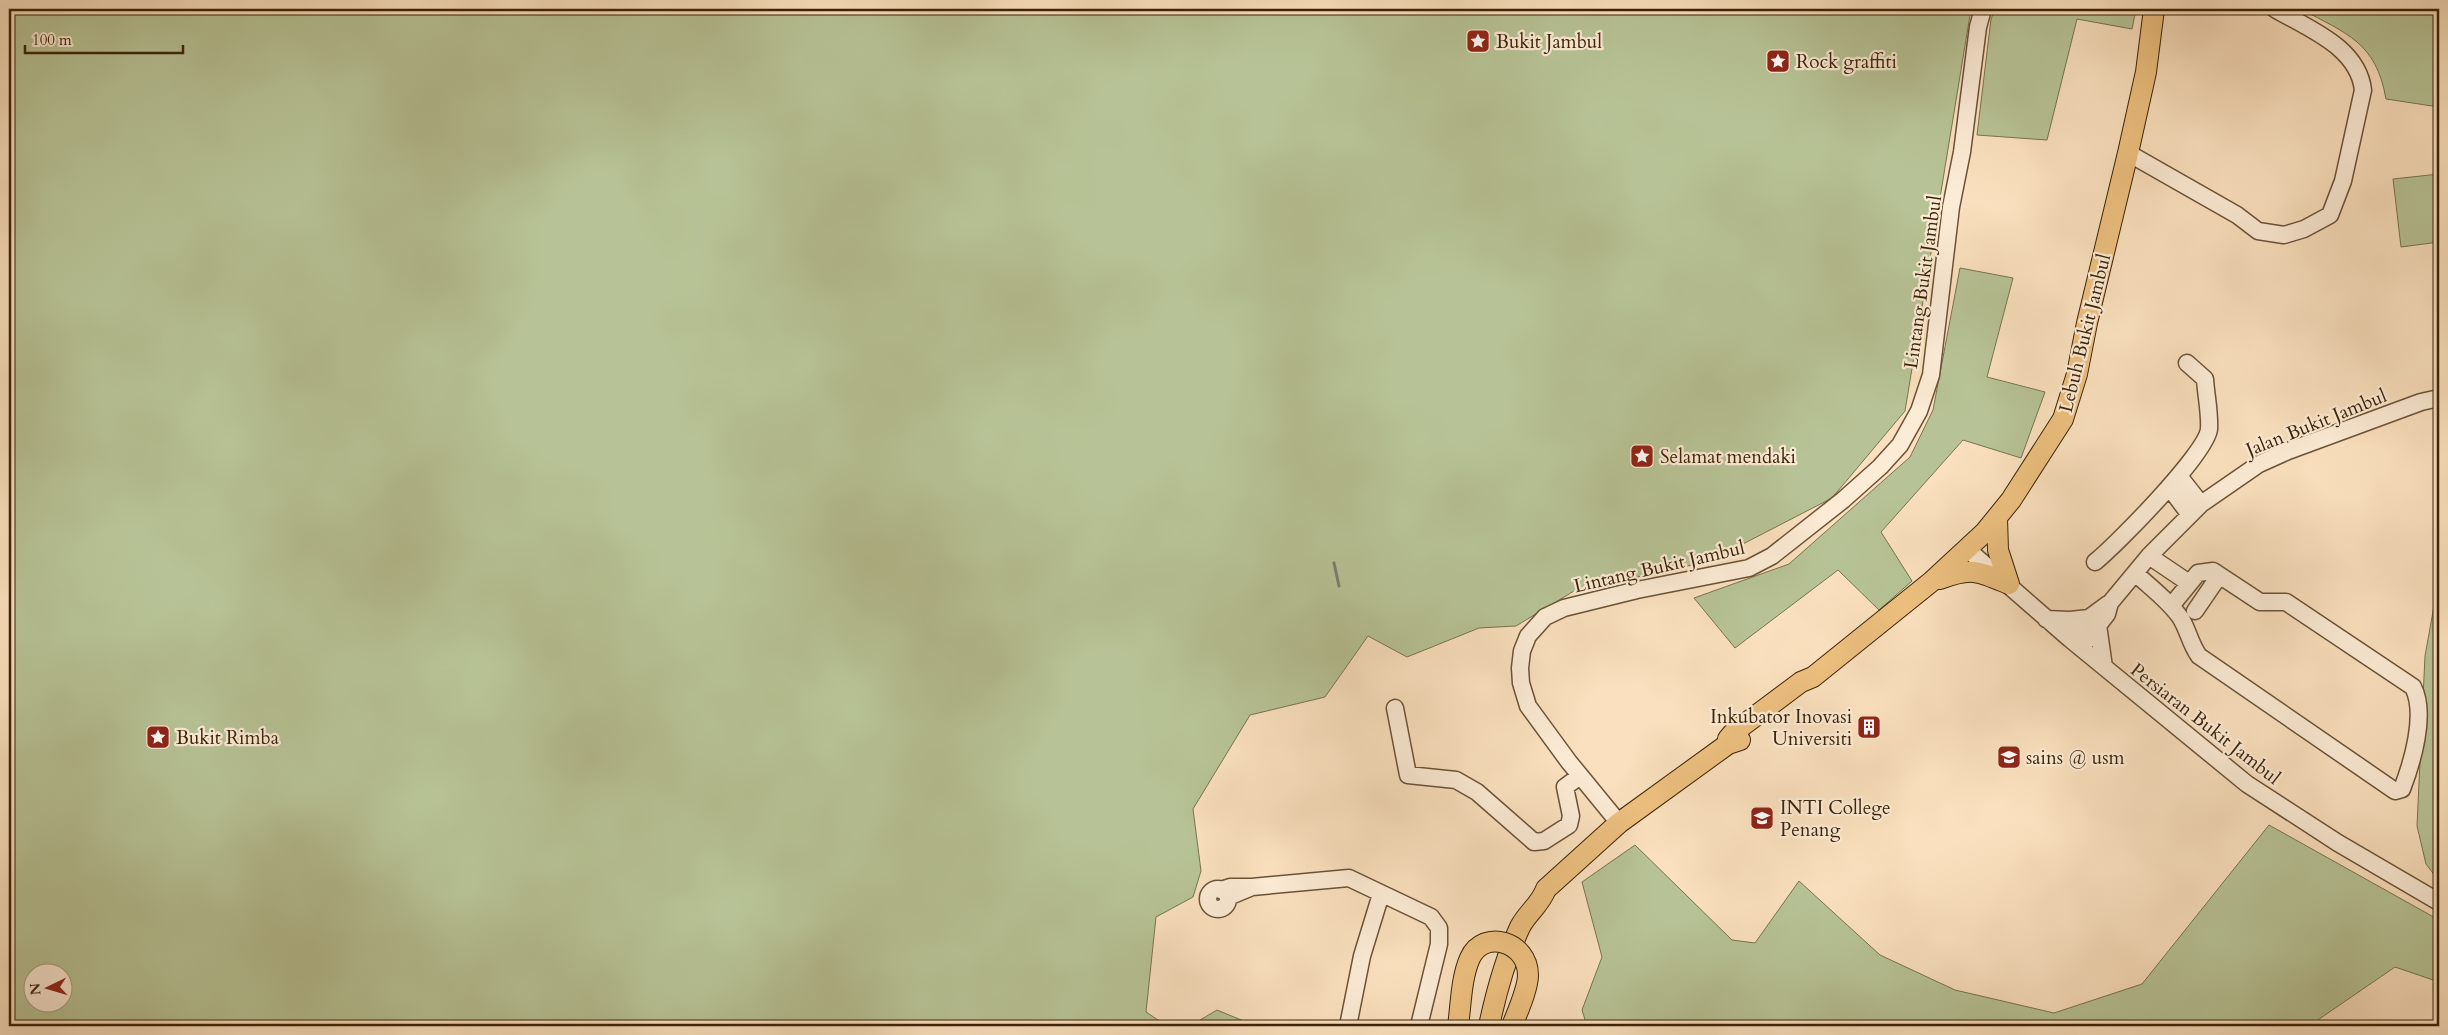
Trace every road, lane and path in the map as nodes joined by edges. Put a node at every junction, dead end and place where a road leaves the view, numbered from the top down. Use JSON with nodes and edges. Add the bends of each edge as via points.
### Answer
{"nodes":[{"id":1,"x":1983,"y":9,"type":"edge"},
{"id":2,"x":2154,"y":9,"type":"edge"},
{"id":3,"x":2275,"y":9,"type":"edge"},
{"id":4,"x":2128,"y":153,"type":"junction"},
{"id":5,"x":2187,"y":363,"type":"dead end"},
{"id":6,"x":2439,"y":398,"type":"edge"},
{"id":7,"x":2174,"y":481,"type":"junction"},
{"id":8,"x":2195,"y":509,"type":"junction"},
{"id":9,"x":1997,"y":518,"type":"junction"},
{"id":10,"x":1968,"y":549,"type":"junction"},
{"id":11,"x":2149,"y":556,"type":"junction"},
{"id":12,"x":2095,"y":562,"type":"dead end"},
{"id":13,"x":2135,"y":573,"type":"junction"},
{"id":14,"x":2219,"y":576,"type":"junction"},
{"id":15,"x":1931,"y":582,"type":"junction"},
{"id":16,"x":2189,"y":583,"type":"junction"},
{"id":17,"x":2009,"y":584,"type":"junction"},
{"id":18,"x":2172,"y":606,"type":"junction"},
{"id":19,"x":2195,"y":611,"type":"dead end"},
{"id":20,"x":2046,"y":619,"type":"junction"},
{"id":21,"x":2094,"y":621,"type":"junction"},
{"id":22,"x":2076,"y":644,"type":"junction"},
{"id":23,"x":2104,"y":667,"type":"junction"},
{"id":24,"x":1395,"y":708,"type":"dead end"},
{"id":25,"x":1580,"y":776,"type":"junction"},
{"id":26,"x":1619,"y":823,"type":"junction"},
{"id":27,"x":1546,"y":889,"type":"junction"},
{"id":28,"x":1225,"y":893,"type":"dead end"},
{"id":29,"x":1381,"y":894,"type":"junction"},
{"id":30,"x":2439,"y":902,"type":"edge"},
{"id":31,"x":1348,"y":1026,"type":"edge"},
{"id":32,"x":1419,"y":1026,"type":"edge"},
{"id":33,"x":1458,"y":1026,"type":"edge"},
{"id":34,"x":1482,"y":1026,"type":"edge"},
{"id":35,"x":1489,"y":1026,"type":"edge"},
{"id":36,"x":1512,"y":1026,"type":"edge"}],
"edges":[{"from":1,"to":25,"type":"street","name":"Lintang Bukit Jambul","via":[[1951,207],[1931,375],[1919,412],[1900,445],[1880,467],[1843,500],[1764,560],[1749,568],[1564,608],[1536,624],[1522,651],[1524,696]]},
{"from":2,"to":4,"type":"main road","name":"Lebuh Bukit Jambul","via":[[2146,72]]},
{"from":3,"to":4,"type":"street","via":[[2337,46],[2361,76],[2363,90],[2345,173],[2330,215],[2284,235],[2258,231],[2237,215]]},
{"from":4,"to":9,"type":"main road","name":"Lebuh Bukit Jambul","via":[[2064,419]]},
{"from":5,"to":7,"type":"street","via":[[2205,379],[2209,430]]},
{"from":6,"to":8,"type":"street","name":"Jalan Bukit Jambul","via":[[2288,451],[2250,470]]},
{"from":7,"to":8,"type":"street"},
{"from":7,"to":12,"type":"street"},
{"from":8,"to":11,"type":"street","name":"Jalan Bukit Jambul"},
{"from":9,"to":10,"type":"main road","name":"Lebuh Bukit Jambul"},
{"from":9,"to":17,"type":"main road","via":[[1998,550]]},
{"from":10,"to":15,"type":"main road","name":"Lebuh Bukit Jambul"},
{"from":10,"to":17,"type":"street","name":"Persiaran Bukit Jambul"},
{"from":11,"to":13,"type":"street","name":"Jalan Bukit Jambul"},
{"from":11,"to":16,"type":"street"},
{"from":13,"to":18,"type":"street"},
{"from":13,"to":21,"type":"street","name":"Jalan Bukit Jambul","via":[[2110,603],[2107,614]]},
{"from":14,"to":16,"type":"street","via":[[2213,571],[2198,573]]},
{"from":14,"to":18,"type":"street","via":[[2260,602],[2286,602],[2413,687],[2418,696],[2418,706],[2413,760],[2402,789],[2395,791],[2199,656],[2182,619]]},
{"from":14,"to":19,"type":"street"},
{"from":15,"to":17,"type":"main road","via":[[1964,570]]},
{"from":15,"to":26,"type":"main road","name":"Lebuh Bukit Jambul","via":[[1813,677],[1806,690],[1792,701]]},
{"from":16,"to":18,"type":"street"},
{"from":17,"to":20,"type":"street","name":"Persiaran Bukit Jambul"},
{"from":20,"to":21,"type":"street"},
{"from":20,"to":22,"type":"street","name":"Persiaran Bukit Jambul"},
{"from":21,"to":22,"type":"street","name":"Jalan Bukit Jambul"},
{"from":21,"to":23,"type":"street"},
{"from":22,"to":23,"type":"street","name":"Persiaran Bukit Jambul"},
{"from":23,"to":30,"type":"street","name":"Persiaran Bukit Jambul","via":[[2247,784],[2338,843]]},
{"from":24,"to":25,"type":"street","via":[[1408,775],[1456,780],[1477,792],[1534,842],[1544,841],[1569,825],[1571,816],[1565,788]]},
{"from":25,"to":26,"type":"street","name":"Lintang Bukit Jambul"},
{"from":26,"to":27,"type":"main road","name":"Lebuh Bukit Jambul"},
{"from":27,"to":34,"type":"main road","name":"Lebuh Bukit Jambul","via":[[1526,896],[1515,915],[1504,942]]},
{"from":27,"to":35,"type":"main road","name":"Lebuh Bukit Jambul","via":[[1541,902],[1521,925]]},
{"from":28,"to":29,"type":"street","via":[[1230,887],[1349,878]]},
{"from":29,"to":31,"type":"street","via":[[1362,956]]},
{"from":29,"to":32,"type":"street","via":[[1432,918],[1439,928],[1439,944]]},
{"from":33,"to":36,"type":"main road","bridge":true,"via":[[1470,958],[1484,944],[1499,942],[1515,946],[1525,958],[1528,976]]}]}
